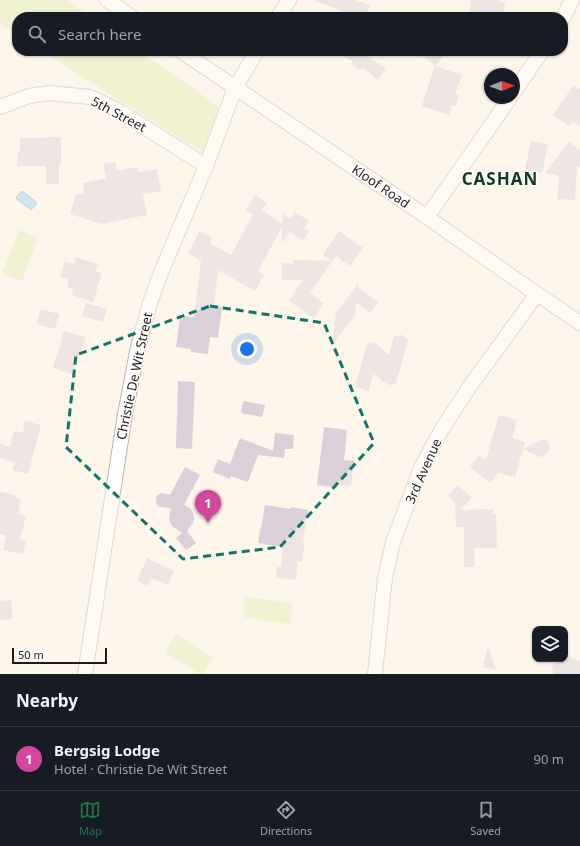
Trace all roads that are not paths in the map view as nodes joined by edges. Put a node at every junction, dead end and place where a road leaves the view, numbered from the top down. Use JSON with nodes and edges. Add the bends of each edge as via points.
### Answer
{"nodes":[{"id":1,"x":107,"y":0,"type":"edge"},
{"id":2,"x":289,"y":0,"type":"edge"},
{"id":3,"x":572,"y":0,"type":"edge"},
{"id":4,"x":125,"y":12,"type":"edge"},
{"id":5,"x":281,"y":12,"type":"edge"},
{"id":6,"x":566,"y":12,"type":"edge"},
{"id":7,"x":189,"y":56,"type":"edge"},
{"id":8,"x":254,"y":56,"type":"edge"},
{"id":9,"x":539,"y":56,"type":"edge"},
{"id":10,"x":520,"y":83,"type":"edge"},
{"id":11,"x":235,"y":88,"type":"junction"},
{"id":12,"x":506,"y":104,"type":"edge"},
{"id":13,"x":0,"y":107,"type":"edge"},
{"id":14,"x":206,"y":166,"type":"junction"},
{"id":15,"x":427,"y":217,"type":"junction"},
{"id":16,"x":537,"y":294,"type":"junction"},
{"id":17,"x":580,"y":322,"type":"edge"},
{"id":18,"x":85,"y":674,"type":"edge"},
{"id":19,"x":375,"y":674,"type":"edge"}],
"edges":[{"from":1,"to":4,"type":"street"},
{"from":2,"to":5,"type":"street"},
{"from":3,"to":6,"type":"street"},
{"from":7,"to":11,"type":"street","name":"Kloof Road"},
{"from":8,"to":11,"type":"street","name":"Christie De Wit Street"},
{"from":9,"to":10,"type":"street"},
{"from":11,"to":14,"type":"street","name":"Christie De Wit Street"},
{"from":11,"to":15,"type":"street","name":"Kloof Road"},
{"from":12,"to":15,"type":"street"},
{"from":13,"to":14,"type":"street","name":"5th Street","via":[[29,96],[49,93],[90,97],[121,112]]},
{"from":14,"to":18,"type":"street","name":"Christie De Wit Street","via":[[159,277],[138,347],[125,414]]},
{"from":15,"to":16,"type":"street","name":"Kloof Road"},
{"from":16,"to":17,"type":"street","name":"Kloof Road"},
{"from":16,"to":19,"type":"street","name":"3rd Avenue","via":[[442,429],[422,468],[393,542],[384,578]]}]}
